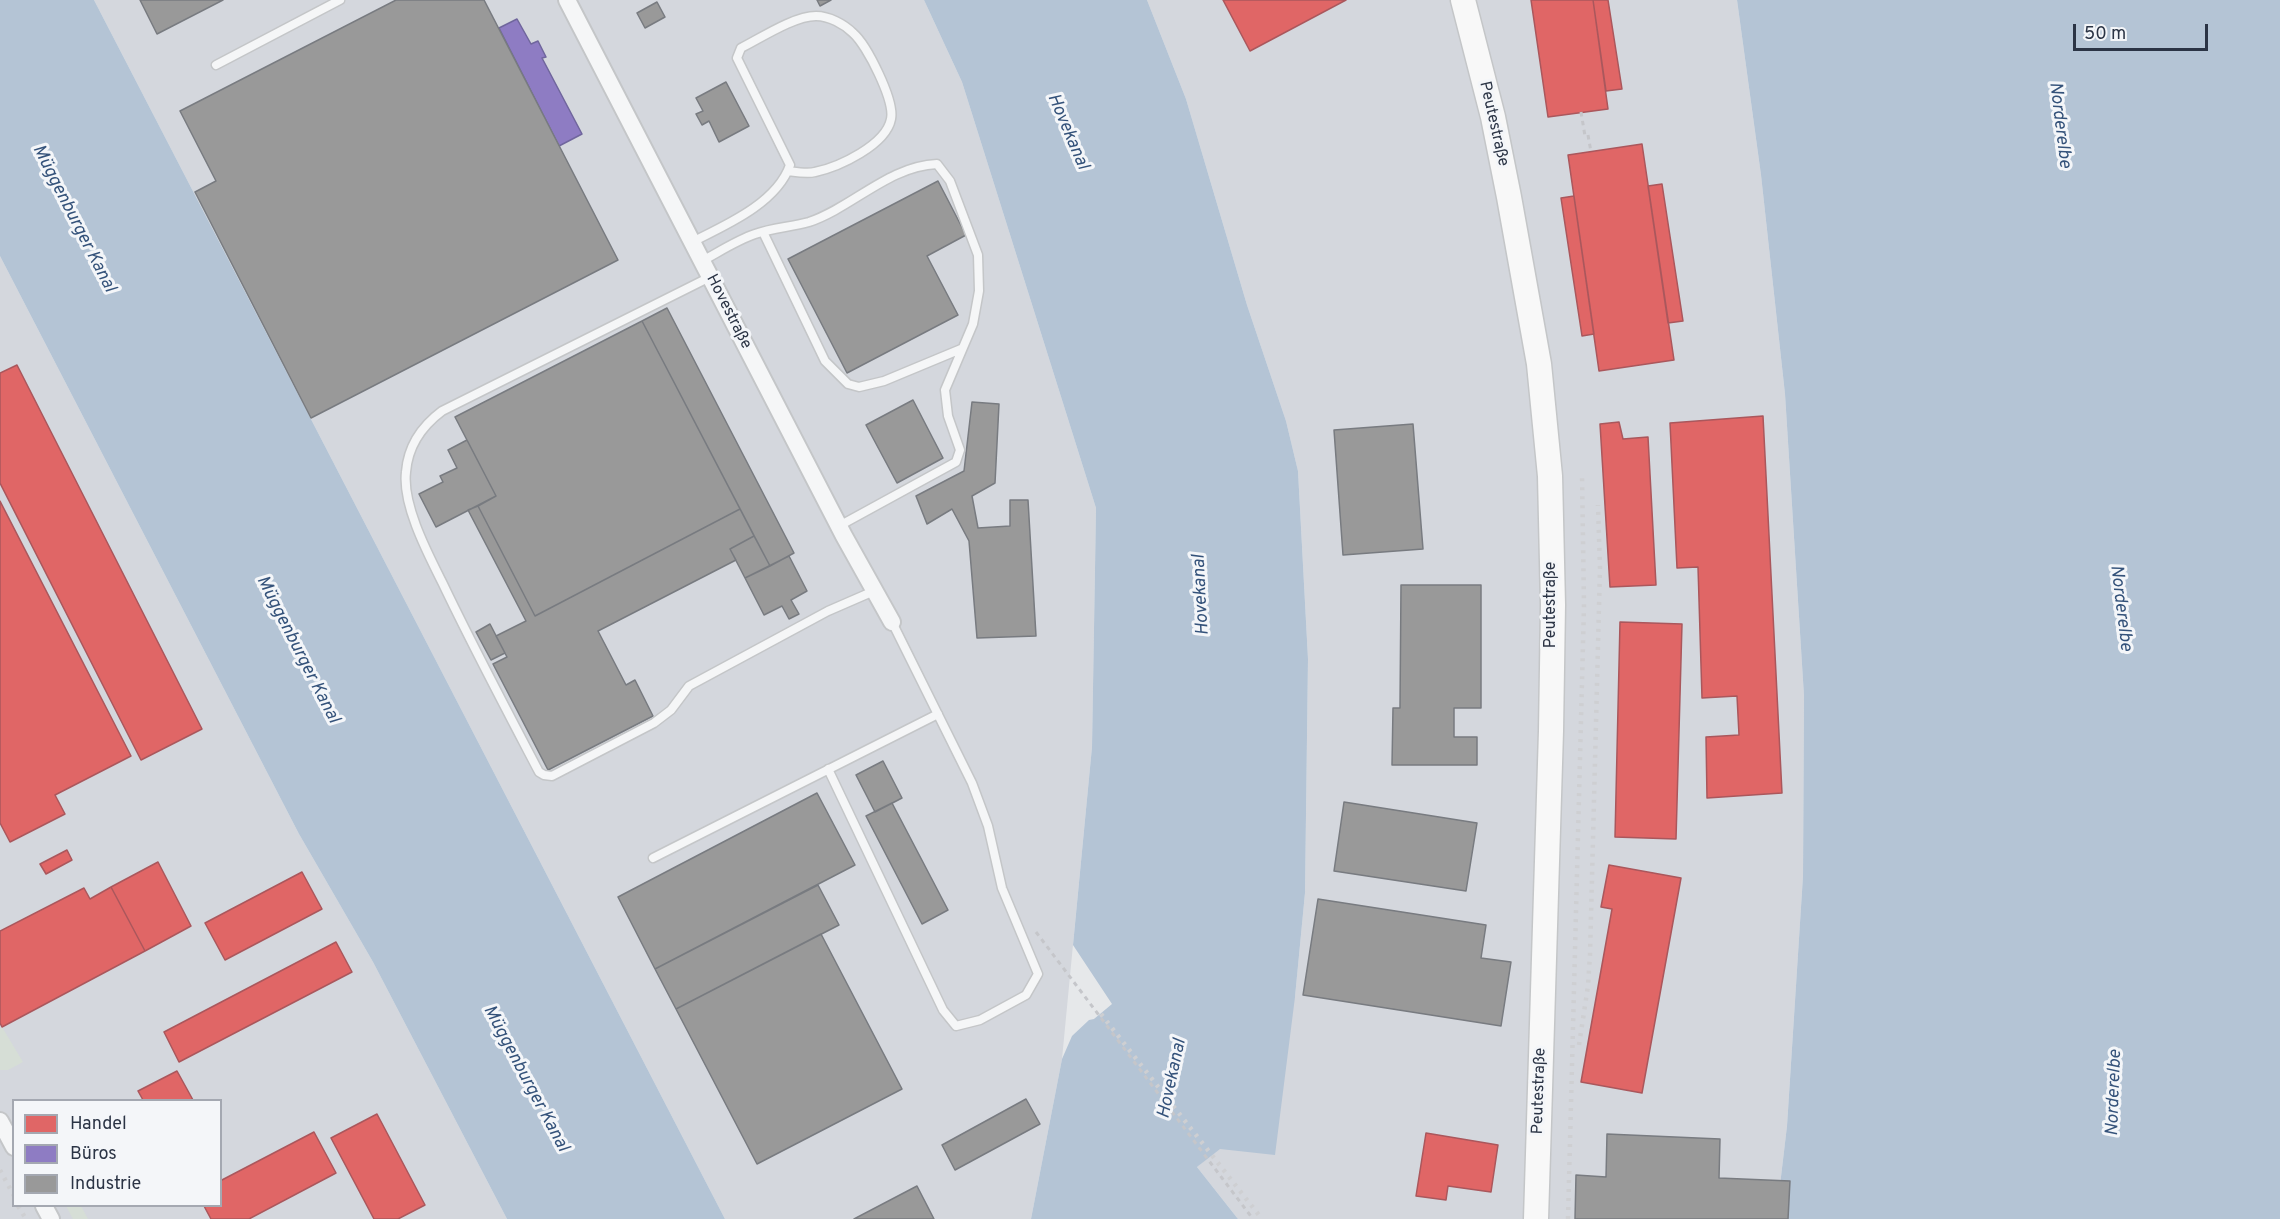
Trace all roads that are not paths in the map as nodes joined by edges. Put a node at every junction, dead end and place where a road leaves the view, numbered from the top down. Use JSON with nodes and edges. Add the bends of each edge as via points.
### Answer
{"nodes":[{"id":1,"x":340,"y":0,"type":"edge"},
{"id":2,"x":567,"y":0,"type":"edge"},
{"id":3,"x":1463,"y":0,"type":"edge"},
{"id":4,"x":216,"y":65,"type":"dead end"},
{"id":5,"x":788,"y":171,"type":"junction"},
{"id":6,"x":763,"y":232,"type":"junction"},
{"id":7,"x":692,"y":242,"type":"junction"},
{"id":8,"x":702,"y":261,"type":"junction"},
{"id":9,"x":710,"y":277,"type":"junction"},
{"id":10,"x":961,"y":348,"type":"junction"},
{"id":11,"x":838,"y":526,"type":"junction"},
{"id":12,"x":874,"y":591,"type":"junction"},
{"id":13,"x":892,"y":622,"type":"joint"},
{"id":14,"x":938,"y":714,"type":"junction"},
{"id":15,"x":828,"y":769,"type":"junction"},
{"id":16,"x":653,"y":858,"type":"dead end"},
{"id":17,"x":0,"y":1122,"type":"edge"},
{"id":18,"x":12,"y":1143,"type":"edge"},
{"id":19,"x":1536,"y":1219,"type":"edge"}],
"edges":[{"from":1,"to":4,"type":"lane"},
{"from":2,"to":7,"type":"street","name":"Hovestraße"},
{"from":3,"to":19,"type":"street","name":"Peutestraße","via":[[1509,196],[1539,364],[1550,476],[1551,731]]},
{"from":5,"to":5,"type":"lane","via":[[790,165],[783,147],[738,58],[741,48],[762,37],[805,17],[820,16],[854,34],[873,64],[890,103],[892,118],[887,131],[873,145],[841,163],[813,173]]},
{"from":5,"to":7,"type":"lane","via":[[785,179],[744,217]]},
{"from":6,"to":8,"type":"lane"},
{"from":6,"to":10,"type":"lane","via":[[825,361],[848,384],[859,387],[884,381]]},
{"from":6,"to":10,"type":"lane","via":[[809,221],[898,174],[920,165],[937,164],[950,182],[978,255],[979,291],[973,324]]},
{"from":7,"to":8,"type":"street","name":"Hovestraße"},
{"from":8,"to":9,"type":"street","name":"Hovestraße"},
{"from":9,"to":11,"type":"street","name":"Hovestraße"},
{"from":9,"to":12,"type":"lane","via":[[442,411],[430,419],[413,444],[405,473],[420,536],[538,772],[552,776],[654,723],[671,710],[689,686],[828,610]]},
{"from":10,"to":11,"type":"lane","via":[[945,390],[948,416],[960,450],[956,462]]},
{"from":11,"to":12,"type":"street","name":"Hovestraße"},
{"from":12,"to":13,"type":"street","name":"Hovestraße"},
{"from":13,"to":14,"type":"lane"},
{"from":14,"to":15,"type":"lane"},
{"from":14,"to":15,"type":"lane","via":[[972,783],[988,826],[1002,888],[1038,974],[1026,995],[980,1020],[956,1026],[943,1010]]},
{"from":15,"to":16,"type":"lane"},
{"from":17,"to":18,"type":"street"}]}
